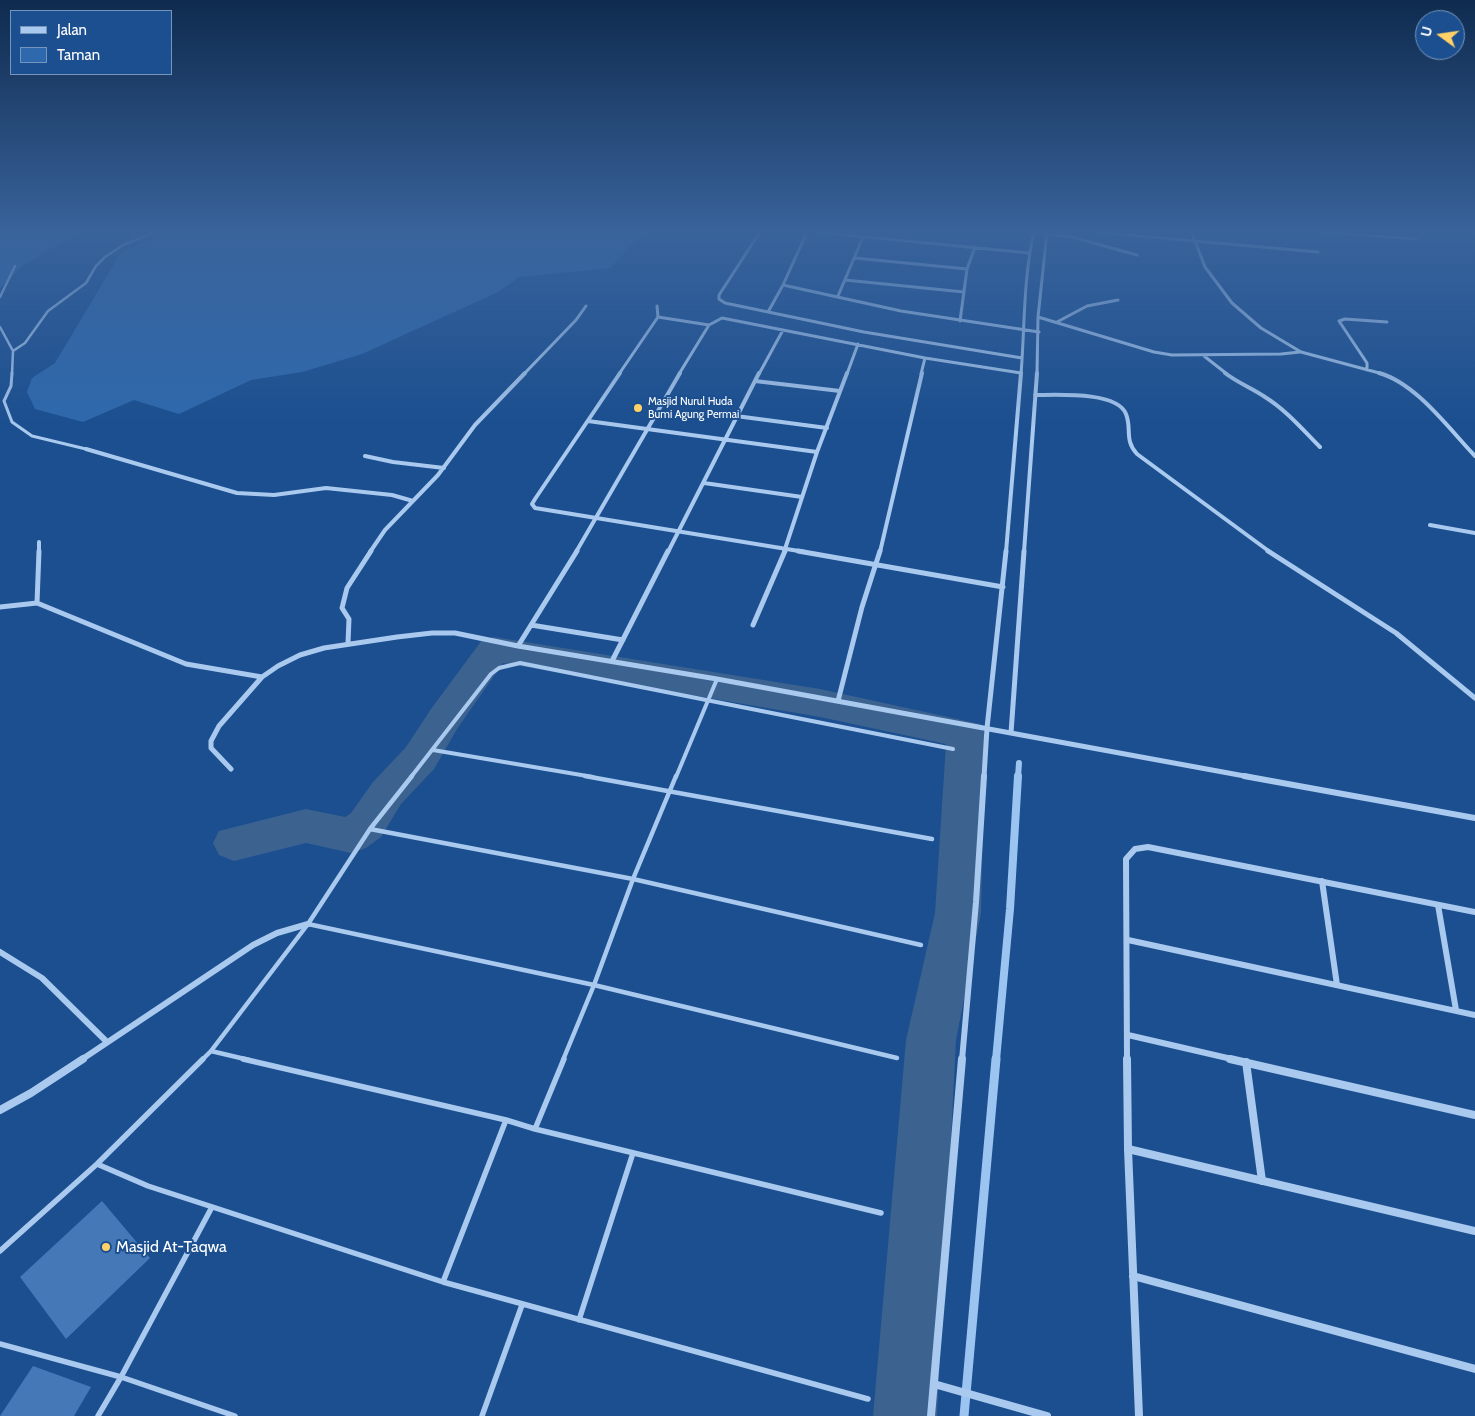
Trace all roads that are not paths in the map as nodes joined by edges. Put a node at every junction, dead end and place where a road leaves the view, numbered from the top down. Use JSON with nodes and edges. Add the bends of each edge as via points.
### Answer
{"nodes":[{"id":1,"x":66,"y":298,"type":"edge"},
{"id":2,"x":719,"y":298,"type":"edge"},
{"id":3,"x":776,"y":298,"type":"edge"},
{"id":4,"x":847,"y":298,"type":"edge"},
{"id":5,"x":963,"y":298,"type":"edge"},
{"id":6,"x":1025,"y":298,"type":"edge"},
{"id":7,"x":1040,"y":298,"type":"edge"},
{"id":8,"x":1228,"y":298,"type":"edge"},
{"id":9,"x":1118,"y":300,"type":"dead end"},
{"id":10,"x":586,"y":306,"type":"dead end"},
{"id":11,"x":657,"y":306,"type":"dead end"},
{"id":12,"x":768,"y":312,"type":"junction"},
{"id":13,"x":658,"y":317,"type":"junction"},
{"id":14,"x":1038,"y":317,"type":"junction"},
{"id":15,"x":960,"y":321,"type":"junction"},
{"id":16,"x":1057,"y":322,"type":"junction"},
{"id":17,"x":1387,"y":322,"type":"dead end"},
{"id":18,"x":709,"y":325,"type":"junction"},
{"id":19,"x":0,"y":327,"type":"edge"},
{"id":20,"x":783,"y":330,"type":"junction"},
{"id":21,"x":1023,"y":330,"type":"junction"},
{"id":22,"x":1039,"y":332,"type":"junction"},
{"id":23,"x":858,"y":344,"type":"junction"},
{"id":24,"x":13,"y":351,"type":"junction"},
{"id":25,"x":1301,"y":352,"type":"junction"},
{"id":26,"x":1203,"y":355,"type":"junction"},
{"id":27,"x":926,"y":358,"type":"junction"},
{"id":28,"x":1022,"y":358,"type":"junction"},
{"id":29,"x":1367,"y":370,"type":"junction"},
{"id":30,"x":1021,"y":374,"type":"junction"},
{"id":31,"x":754,"y":381,"type":"junction"},
{"id":32,"x":840,"y":391,"type":"junction"},
{"id":33,"x":1035,"y":395,"type":"junction"},
{"id":34,"x":736,"y":416,"type":"junction"},
{"id":35,"x":588,"y":421,"type":"junction"},
{"id":36,"x":647,"y":428,"type":"junction"},
{"id":37,"x":827,"y":428,"type":"junction"},
{"id":38,"x":725,"y":439,"type":"junction"},
{"id":39,"x":1320,"y":447,"type":"dead end"},
{"id":40,"x":86,"y":449,"type":"joint"},
{"id":41,"x":816,"y":452,"type":"junction"},
{"id":42,"x":365,"y":456,"type":"dead end"},
{"id":43,"x":1475,"y":456,"type":"edge"},
{"id":44,"x":444,"y":468,"type":"junction"},
{"id":45,"x":704,"y":483,"type":"junction"},
{"id":46,"x":802,"y":497,"type":"junction"},
{"id":47,"x":413,"y":501,"type":"junction"},
{"id":48,"x":597,"y":519,"type":"junction"},
{"id":49,"x":1430,"y":525,"type":"dead end"},
{"id":50,"x":678,"y":531,"type":"junction"},
{"id":51,"x":1475,"y":533,"type":"edge"},
{"id":52,"x":39,"y":542,"type":"dead end"},
{"id":53,"x":785,"y":550,"type":"junction"},
{"id":54,"x":877,"y":564,"type":"junction"},
{"id":55,"x":1004,"y":587,"type":"junction"},
{"id":56,"x":37,"y":603,"type":"junction"},
{"id":57,"x":0,"y":607,"type":"edge"},
{"id":58,"x":531,"y":625,"type":"junction"},
{"id":59,"x":753,"y":625,"type":"dead end"},
{"id":60,"x":623,"y":640,"type":"junction"},
{"id":61,"x":348,"y":643,"type":"junction"},
{"id":62,"x":518,"y":646,"type":"junction"},
{"id":63,"x":612,"y":661,"type":"junction"},
{"id":64,"x":262,"y":677,"type":"junction"},
{"id":65,"x":717,"y":678,"type":"junction"},
{"id":66,"x":1475,"y":698,"type":"edge"},
{"id":67,"x":707,"y":701,"type":"junction"},
{"id":68,"x":838,"y":701,"type":"junction"},
{"id":69,"x":987,"y":728,"type":"junction"},
{"id":70,"x":1012,"y":733,"type":"junction"},
{"id":71,"x":953,"y":749,"type":"dead end"},
{"id":72,"x":432,"y":750,"type":"junction"},
{"id":73,"x":232,"y":769,"type":"dead end"},
{"id":74,"x":671,"y":790,"type":"junction"},
{"id":75,"x":1475,"y":818,"type":"edge"},
{"id":76,"x":370,"y":829,"type":"junction"},
{"id":77,"x":932,"y":839,"type":"dead end"},
{"id":78,"x":634,"y":879,"type":"junction"},
{"id":79,"x":1322,"y":881,"type":"junction"},
{"id":80,"x":1438,"y":905,"type":"junction"},
{"id":81,"x":1475,"y":912,"type":"edge"},
{"id":82,"x":308,"y":924,"type":"junction"},
{"id":83,"x":1128,"y":940,"type":"junction"},
{"id":84,"x":921,"y":944,"type":"dead end"},
{"id":85,"x":0,"y":952,"type":"edge"},
{"id":86,"x":594,"y":984,"type":"junction"},
{"id":87,"x":1337,"y":985,"type":"junction"},
{"id":88,"x":1456,"y":1010,"type":"junction"},
{"id":89,"x":1475,"y":1015,"type":"edge"},
{"id":90,"x":1128,"y":1035,"type":"junction"},
{"id":91,"x":107,"y":1042,"type":"junction"},
{"id":92,"x":210,"y":1051,"type":"junction"},
{"id":93,"x":897,"y":1058,"type":"dead end"},
{"id":94,"x":1246,"y":1062,"type":"junction"},
{"id":95,"x":0,"y":1110,"type":"edge"},
{"id":96,"x":1475,"y":1115,"type":"edge"},
{"id":97,"x":506,"y":1120,"type":"junction"},
{"id":98,"x":535,"y":1129,"type":"junction"},
{"id":99,"x":1128,"y":1149,"type":"junction"},
{"id":100,"x":633,"y":1153,"type":"junction"},
{"id":101,"x":97,"y":1164,"type":"junction"},
{"id":102,"x":1262,"y":1181,"type":"junction"},
{"id":103,"x":212,"y":1207,"type":"junction"},
{"id":104,"x":881,"y":1213,"type":"dead end"},
{"id":105,"x":1475,"y":1231,"type":"edge"},
{"id":106,"x":0,"y":1251,"type":"edge"},
{"id":107,"x":1133,"y":1276,"type":"junction"},
{"id":108,"x":444,"y":1282,"type":"junction"},
{"id":109,"x":522,"y":1304,"type":"junction"},
{"id":110,"x":579,"y":1320,"type":"junction"},
{"id":111,"x":0,"y":1344,"type":"edge"},
{"id":112,"x":1475,"y":1369,"type":"edge"},
{"id":113,"x":121,"y":1377,"type":"junction"},
{"id":114,"x":934,"y":1384,"type":"junction"},
{"id":115,"x":868,"y":1398,"type":"dead end"},
{"id":116,"x":98,"y":1416,"type":"edge"},
{"id":117,"x":235,"y":1416,"type":"edge"},
{"id":118,"x":482,"y":1416,"type":"edge"},
{"id":119,"x":931,"y":1416,"type":"edge"},
{"id":120,"x":1046,"y":1416,"type":"edge"},
{"id":121,"x":1139,"y":1416,"type":"edge"}],
"edges":[{"from":1,"to":24,"type":"lane","via":[[48,311],[24,343]]},
{"from":2,"to":12,"type":"street","via":[[725,303]]},
{"from":3,"to":12,"type":"street"},
{"from":4,"to":15,"type":"street"},
{"from":5,"to":15,"type":"street"},
{"from":6,"to":21,"type":"street"},
{"from":7,"to":14,"type":"street"},
{"from":8,"to":25,"type":"street","via":[[1261,328]]},
{"from":9,"to":16,"type":"street","via":[[1086,306]]},
{"from":10,"to":44,"type":"street","via":[[475,425]]},
{"from":11,"to":13,"type":"street"},
{"from":12,"to":28,"type":"street","via":[[864,332]]},
{"from":13,"to":18,"type":"street"},
{"from":13,"to":35,"type":"street"},
{"from":14,"to":16,"type":"street"},
{"from":14,"to":22,"type":"street"},
{"from":15,"to":21,"type":"street"},
{"from":16,"to":26,"type":"street","via":[[1154,352]]},
{"from":17,"to":29,"type":"street","via":[[1338,321],[1367,363]]},
{"from":18,"to":20,"type":"street","via":[[722,318]]},
{"from":18,"to":36,"type":"street"},
{"from":19,"to":24,"type":"lane"},
{"from":20,"to":23,"type":"street"},
{"from":20,"to":31,"type":"street"},
{"from":21,"to":22,"type":"street"},
{"from":21,"to":28,"type":"street"},
{"from":22,"to":33,"type":"street"},
{"from":23,"to":27,"type":"street"},
{"from":23,"to":32,"type":"street"},
{"from":24,"to":40,"type":"lane","via":[[10,386],[4,401],[12,422],[32,436]]},
{"from":25,"to":26,"type":"street"},
{"from":25,"to":29,"type":"street"},
{"from":26,"to":39,"type":"street","via":[[1239,384],[1283,411]]},
{"from":27,"to":30,"type":"street"},
{"from":27,"to":54,"type":"street"},
{"from":28,"to":30,"type":"street"},
{"from":29,"to":43,"type":"street","via":[[1389,376],[1405,386]]},
{"from":30,"to":55,"type":"street"},
{"from":31,"to":32,"type":"street"},
{"from":31,"to":34,"type":"street"},
{"from":32,"to":37,"type":"street"},
{"from":33,"to":66,"type":"street","via":[[1098,398],[1118,405],[1128,418],[1128,440],[1136,453],[1204,506],[1309,579],[1398,634]]},
{"from":33,"to":70,"type":"street"},
{"from":34,"to":37,"type":"street"},
{"from":34,"to":38,"type":"street"},
{"from":35,"to":36,"type":"street"},
{"from":35,"to":48,"type":"street","via":[[532,504],[540,510]]},
{"from":36,"to":38,"type":"street"},
{"from":36,"to":48,"type":"street"},
{"from":37,"to":41,"type":"street"},
{"from":38,"to":41,"type":"street"},
{"from":38,"to":45,"type":"street"},
{"from":40,"to":47,"type":"street","via":[[236,493],[274,495],[326,488],[392,495]]},
{"from":41,"to":46,"type":"street"},
{"from":42,"to":44,"type":"street"},
{"from":44,"to":47,"type":"street"},
{"from":45,"to":46,"type":"street"},
{"from":45,"to":50,"type":"street"},
{"from":46,"to":53,"type":"street"},
{"from":47,"to":61,"type":"street","via":[[385,530],[347,588],[342,608],[349,620]]},
{"from":48,"to":50,"type":"street"},
{"from":48,"to":58,"type":"street"},
{"from":49,"to":51,"type":"street"},
{"from":50,"to":53,"type":"street"},
{"from":50,"to":60,"type":"street"},
{"from":52,"to":56,"type":"street"},
{"from":53,"to":54,"type":"street"},
{"from":53,"to":59,"type":"street"},
{"from":54,"to":55,"type":"street"},
{"from":54,"to":68,"type":"street","via":[[862,607]]},
{"from":55,"to":69,"type":"street"},
{"from":56,"to":57,"type":"street"},
{"from":56,"to":64,"type":"street","via":[[186,664]]},
{"from":58,"to":60,"type":"street"},
{"from":58,"to":62,"type":"street"},
{"from":60,"to":63,"type":"street"},
{"from":61,"to":62,"type":"street","via":[[455,633]]},
{"from":61,"to":64,"type":"street","via":[[300,656]]},
{"from":62,"to":63,"type":"street"},
{"from":63,"to":65,"type":"street"},
{"from":64,"to":73,"type":"street","via":[[219,726],[211,741],[211,748]]},
{"from":65,"to":67,"type":"lane"},
{"from":65,"to":68,"type":"street"},
{"from":67,"to":71,"type":"lane"},
{"from":67,"to":72,"type":"lane","via":[[520,663],[499,668],[491,674]]},
{"from":67,"to":74,"type":"lane"},
{"from":68,"to":69,"type":"street"},
{"from":69,"to":70,"type":"street"},
{"from":69,"to":114,"type":"street","via":[[976,902]]},
{"from":70,"to":75,"type":"street"},
{"from":72,"to":74,"type":"lane"},
{"from":72,"to":76,"type":"lane"},
{"from":74,"to":77,"type":"lane"},
{"from":74,"to":78,"type":"lane"},
{"from":76,"to":78,"type":"lane"},
{"from":76,"to":82,"type":"lane"},
{"from":78,"to":84,"type":"lane"},
{"from":78,"to":86,"type":"lane"},
{"from":79,"to":80,"type":"street"},
{"from":79,"to":83,"type":"street","via":[[1148,847],[1134,848],[1126,858]]},
{"from":79,"to":87,"type":"street"},
{"from":80,"to":81,"type":"street"},
{"from":80,"to":88,"type":"street"},
{"from":82,"to":86,"type":"lane"},
{"from":82,"to":91,"type":"street","via":[[276,933],[252,945]]},
{"from":82,"to":92,"type":"lane"},
{"from":83,"to":87,"type":"street"},
{"from":83,"to":90,"type":"street"},
{"from":85,"to":91,"type":"street","via":[[42,978]]},
{"from":86,"to":93,"type":"lane"},
{"from":86,"to":98,"type":"lane"},
{"from":87,"to":88,"type":"street"},
{"from":88,"to":89,"type":"street"},
{"from":90,"to":94,"type":"street"},
{"from":90,"to":99,"type":"street"},
{"from":91,"to":95,"type":"street"},
{"from":92,"to":97,"type":"lane"},
{"from":92,"to":101,"type":"lane"},
{"from":94,"to":96,"type":"street"},
{"from":94,"to":102,"type":"street"},
{"from":97,"to":98,"type":"lane"},
{"from":97,"to":108,"type":"lane"},
{"from":98,"to":100,"type":"lane"},
{"from":99,"to":102,"type":"street"},
{"from":99,"to":107,"type":"street"},
{"from":100,"to":104,"type":"lane"},
{"from":100,"to":110,"type":"lane"},
{"from":101,"to":103,"type":"lane","via":[[148,1186]]},
{"from":101,"to":106,"type":"lane"},
{"from":102,"to":105,"type":"street"},
{"from":103,"to":108,"type":"lane"},
{"from":103,"to":113,"type":"lane"},
{"from":107,"to":112,"type":"street"},
{"from":107,"to":121,"type":"street"},
{"from":108,"to":109,"type":"lane"},
{"from":109,"to":110,"type":"lane"},
{"from":109,"to":118,"type":"lane"},
{"from":110,"to":115,"type":"lane"},
{"from":111,"to":113,"type":"lane"},
{"from":113,"to":116,"type":"lane"},
{"from":113,"to":117,"type":"lane"},
{"from":114,"to":119,"type":"street"},
{"from":114,"to":120,"type":"street"}]}
